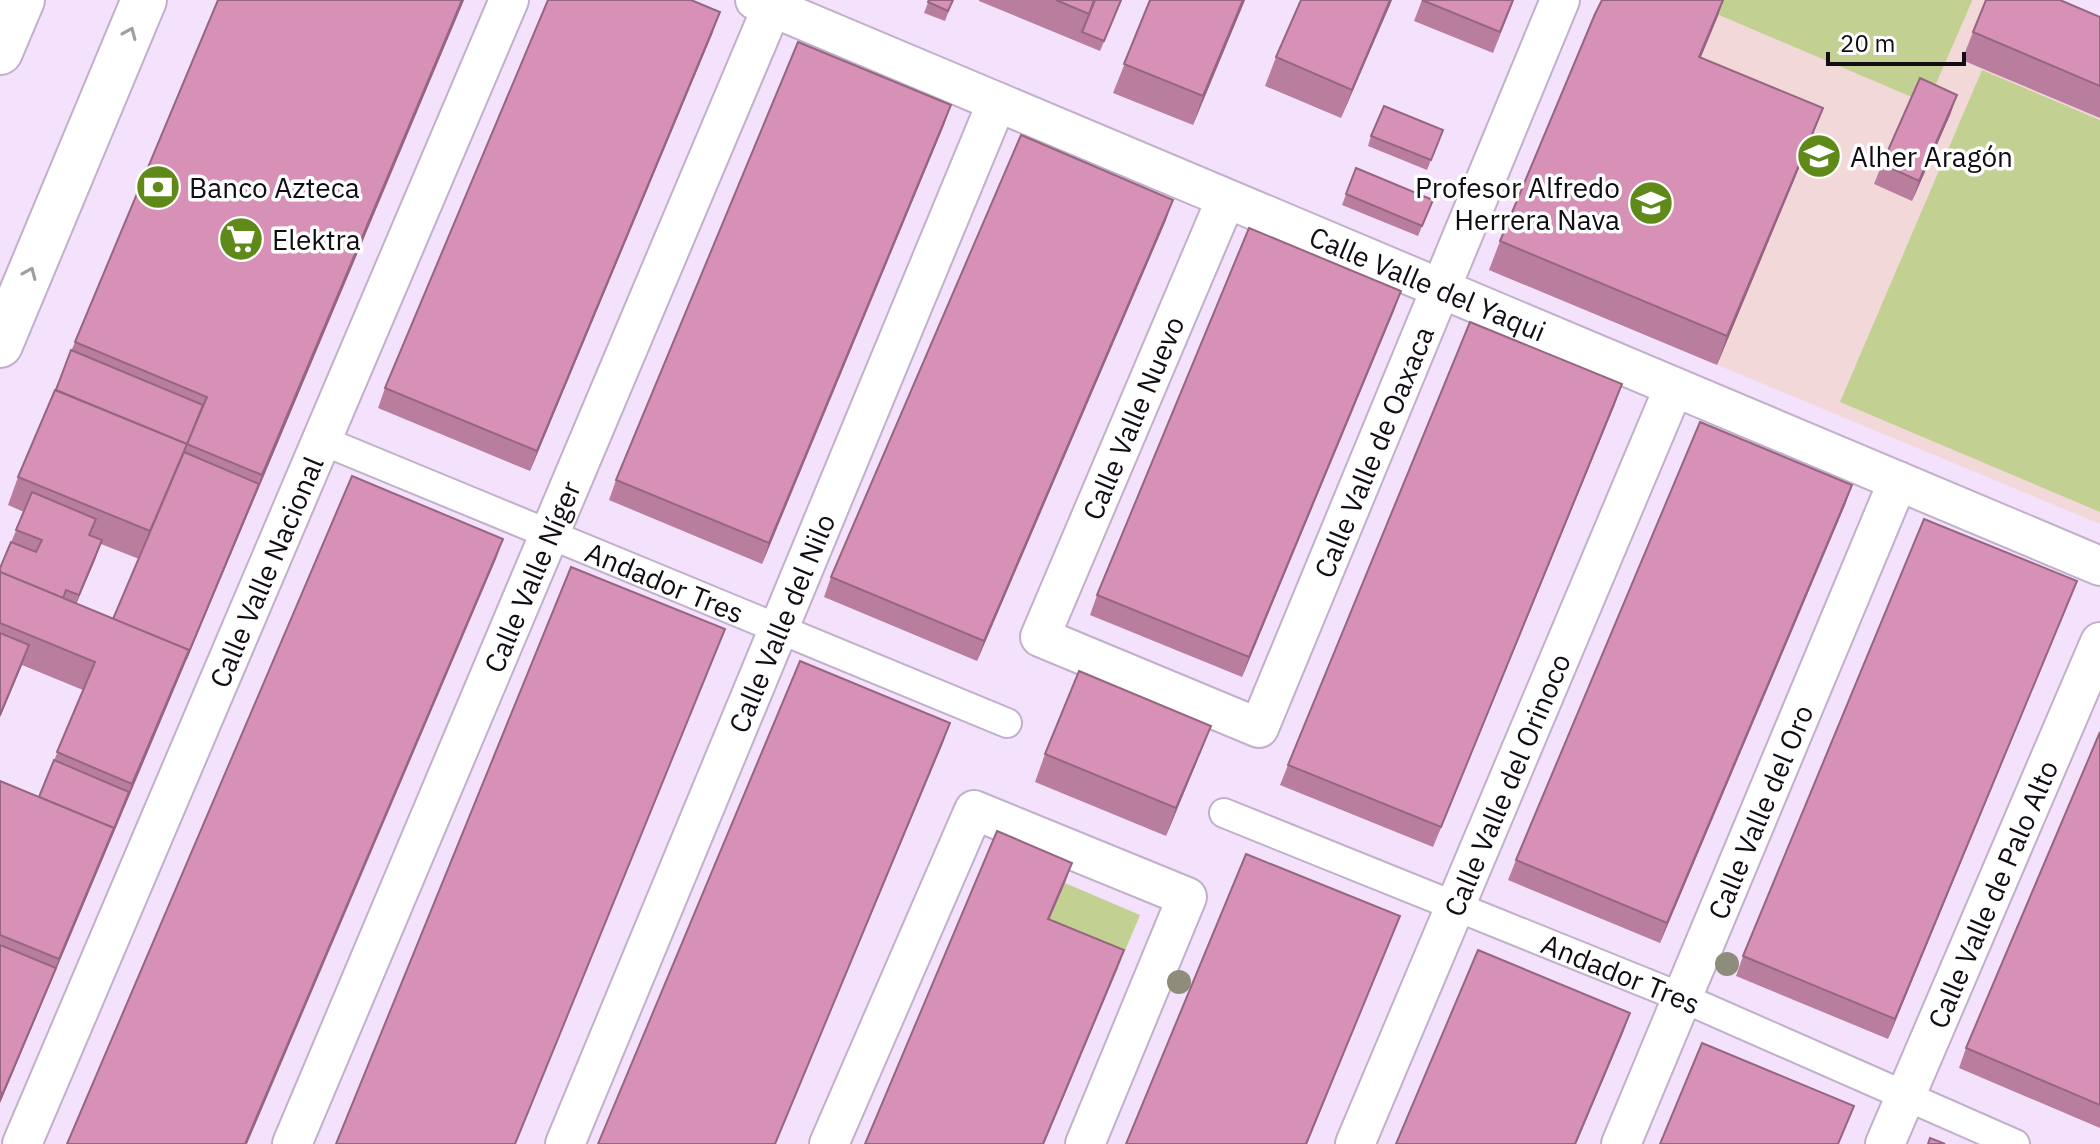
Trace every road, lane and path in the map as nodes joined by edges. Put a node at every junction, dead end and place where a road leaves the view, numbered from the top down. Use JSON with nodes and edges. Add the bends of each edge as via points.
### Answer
{"nodes":[{"id":1,"x":22,"y":0,"type":"edge"},
{"id":2,"x":144,"y":0,"type":"edge"},
{"id":3,"x":509,"y":0,"type":"edge"},
{"id":4,"x":1560,"y":0,"type":"edge"},
{"id":5,"x":764,"y":4,"type":"edge"},
{"id":6,"x":0,"y":52,"type":"edge"},
{"id":7,"x":997,"y":102,"type":"junction"},
{"id":8,"x":1226,"y":199,"type":"junction"},
{"id":9,"x":1441,"y":288,"type":"junction"},
{"id":10,"x":0,"y":345,"type":"edge"},
{"id":11,"x":1674,"y":387,"type":"junction"},
{"id":12,"x":321,"y":440,"type":"junction"},
{"id":13,"x":1898,"y":481,"type":"junction"},
{"id":14,"x":549,"y":533,"type":"junction"},
{"id":15,"x":2100,"y":566,"type":"edge"},
{"id":16,"x":779,"y":628,"type":"junction"},
{"id":17,"x":2100,"y":642,"type":"edge"},
{"id":18,"x":1007,"y":723,"type":"dead end"},
{"id":19,"x":1259,"y":728,"type":"joint"},
{"id":20,"x":1224,"y":813,"type":"dead end"},
{"id":21,"x":1453,"y":906,"type":"junction"},
{"id":22,"x":1683,"y":998,"type":"junction"},
{"id":23,"x":1905,"y":1096,"type":"junction"},
{"id":24,"x":22,"y":1144,"type":"edge"},
{"id":25,"x":292,"y":1144,"type":"edge"},
{"id":26,"x":565,"y":1144,"type":"edge"},
{"id":27,"x":829,"y":1144,"type":"edge"},
{"id":28,"x":1085,"y":1144,"type":"edge"},
{"id":29,"x":1355,"y":1144,"type":"edge"},
{"id":30,"x":1621,"y":1144,"type":"edge"},
{"id":31,"x":1885,"y":1144,"type":"edge"},
{"id":32,"x":2015,"y":1144,"type":"edge"}],
"edges":[{"from":1,"to":6,"type":"main road"},
{"from":10,"to":2,"type":"main road","one_way":true},
{"from":3,"to":12,"type":"street","name":"Calle Valle Nacional"},
{"from":4,"to":9,"type":"street","name":"Calle Valle de Oaxaca"},
{"from":5,"to":7,"type":"street","name":"Calle Valle del Yaqui"},
{"from":5,"to":14,"type":"street","name":"Calle Valle Níger"},
{"from":7,"to":8,"type":"street","name":"Calle Valle del Yaqui"},
{"from":7,"to":16,"type":"street","name":"Calle Valle del Nilo"},
{"from":8,"to":9,"type":"street","name":"Calle Valle del Yaqui"},
{"from":8,"to":19,"type":"street","name":"Calle Valle Nuevo","via":[[1040,637]]},
{"from":9,"to":11,"type":"street","name":"Calle Valle del Yaqui"},
{"from":9,"to":19,"type":"street","name":"Calle Valle de Oaxaca"},
{"from":11,"to":13,"type":"street","name":"Calle Valle del Yaqui"},
{"from":11,"to":21,"type":"street","name":"Calle Valle del Orinoco"},
{"from":12,"to":14,"type":"street","name":"Andador Tres"},
{"from":12,"to":24,"type":"street","name":"Calle Valle Nacional"},
{"from":13,"to":15,"type":"street","name":"Calle Valle del Yaqui"},
{"from":13,"to":22,"type":"street","name":"Calle Valle del Oro"},
{"from":14,"to":16,"type":"street","name":"Andador Tres"},
{"from":14,"to":25,"type":"street","name":"Calle Valle Níger"},
{"from":16,"to":18,"type":"street","name":"Andador Tres"},
{"from":16,"to":26,"type":"street","name":"Calle Valle del Nilo"},
{"from":17,"to":23,"type":"street","name":"Calle Valle de Palo Alto"},
{"from":20,"to":21,"type":"street","name":"Andador Tres"},
{"from":21,"to":22,"type":"street","name":"Andador Tres"},
{"from":21,"to":29,"type":"street","name":"Calle Valle del Orinoco"},
{"from":22,"to":23,"type":"street","name":"Andador Tres"},
{"from":22,"to":30,"type":"street","name":"Calle Valle del Oro"},
{"from":23,"to":31,"type":"street","name":"Calle Valle de Palo Alto"},
{"from":23,"to":32,"type":"street","name":"Andador Tres"},
{"from":27,"to":28,"type":"street","via":[[974,810],[1187,897]]}]}
